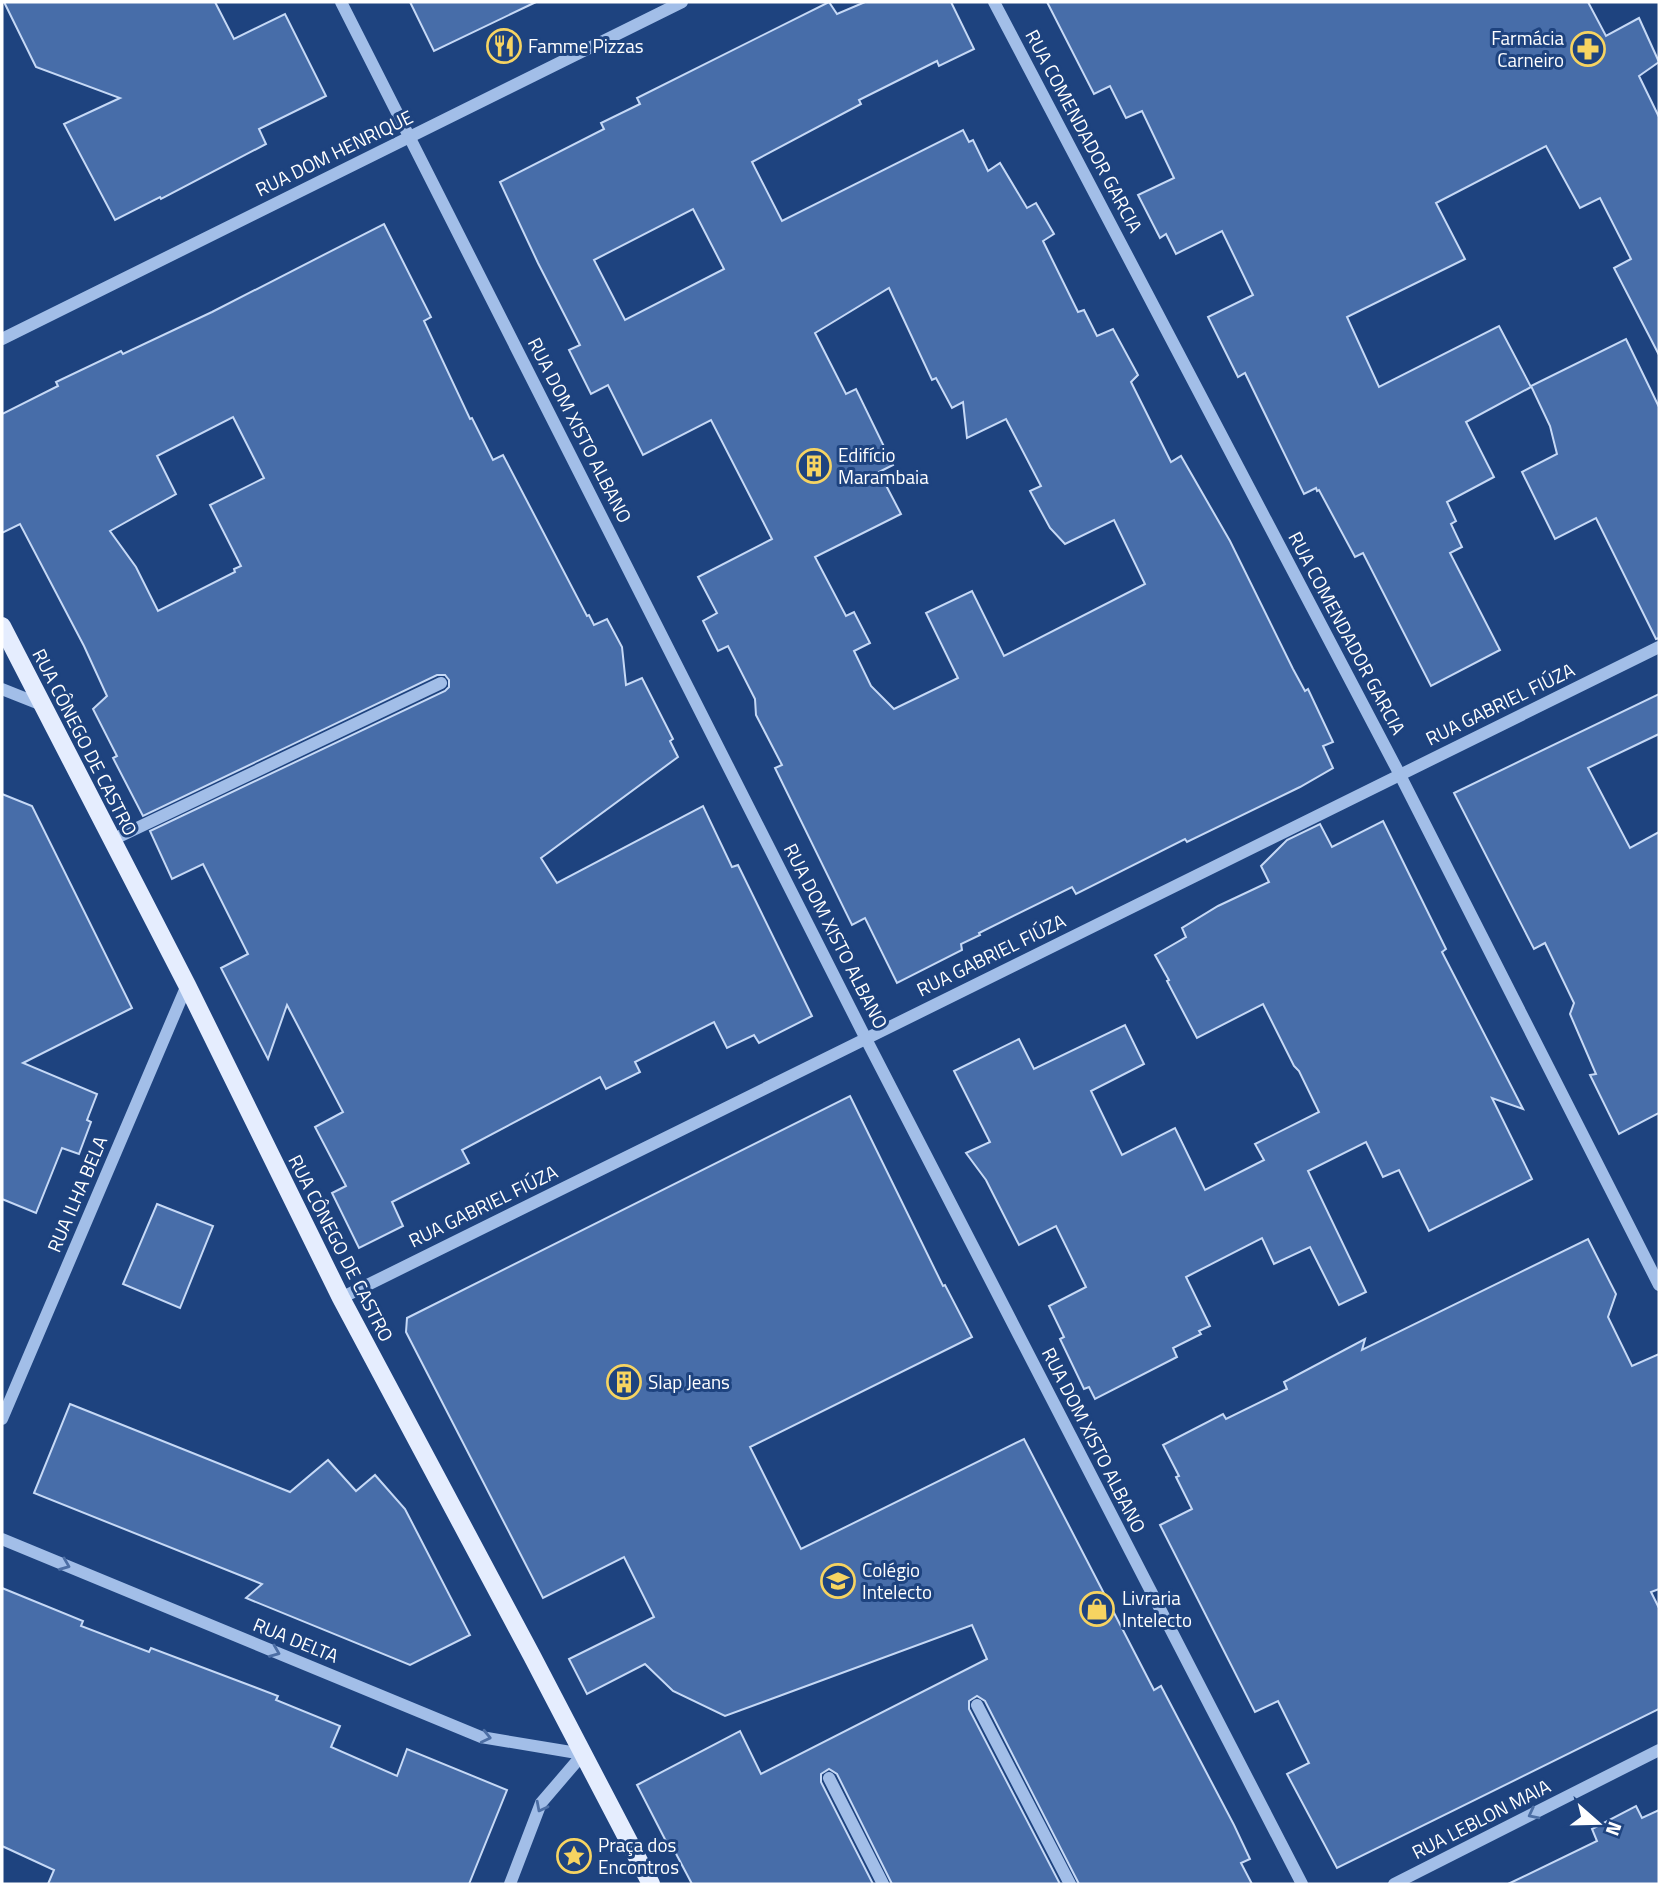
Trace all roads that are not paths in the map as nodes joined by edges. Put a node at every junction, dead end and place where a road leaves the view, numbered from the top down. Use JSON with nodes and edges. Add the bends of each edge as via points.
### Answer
{"nodes":[{"id":1,"x":341,"y":2,"type":"edge"},
{"id":2,"x":682,"y":2,"type":"edge"},
{"id":3,"x":995,"y":2,"type":"edge"},
{"id":4,"x":411,"y":136,"type":"junction"},
{"id":5,"x":2,"y":339,"type":"edge"},
{"id":6,"x":2,"y":626,"type":"edge"},
{"id":7,"x":1659,"y":647,"type":"edge"},
{"id":8,"x":441,"y":683,"type":"dead end"},
{"id":9,"x":2,"y":689,"type":"edge"},
{"id":10,"x":41,"y":705,"type":"junction"},
{"id":11,"x":1400,"y":775,"type":"junction"},
{"id":12,"x":112,"y":840,"type":"junction"},
{"id":13,"x":187,"y":985,"type":"junction"},
{"id":14,"x":866,"y":1038,"type":"junction"},
{"id":15,"x":1659,"y":1285,"type":"edge"},
{"id":16,"x":341,"y":1298,"type":"junction"},
{"id":17,"x":2,"y":1419,"type":"edge"},
{"id":18,"x":2,"y":1539,"type":"edge"},
{"id":19,"x":977,"y":1705,"type":"dead end"},
{"id":20,"x":1659,"y":1750,"type":"edge"},
{"id":21,"x":583,"y":1754,"type":"junction"},
{"id":22,"x":828,"y":1778,"type":"dead end"},
{"id":23,"x":510,"y":1884,"type":"edge"},
{"id":24,"x":651,"y":1884,"type":"edge"},
{"id":25,"x":883,"y":1884,"type":"edge"},
{"id":26,"x":1070,"y":1884,"type":"edge"},
{"id":27,"x":1302,"y":1884,"type":"edge"},
{"id":28,"x":1394,"y":1884,"type":"edge"}],
"edges":[{"from":1,"to":4,"type":"street","name":"RUA DOM XISTO ALBANO"},
{"from":2,"to":4,"type":"street","name":"RUA DOM HENRIQUE"},
{"from":3,"to":11,"type":"street","name":"RUA COMENDADOR GARCIA"},
{"from":4,"to":5,"type":"street","name":"RUA DOM HENRIQUE"},
{"from":4,"to":14,"type":"street","name":"RUA DOM XISTO ALBANO"},
{"from":6,"to":10,"type":"main road","name":"RUA CÔNEGO DE CASTRO"},
{"from":7,"to":11,"type":"street","name":"RUA GABRIEL FIÚZA"},
{"from":8,"to":12,"type":"street"},
{"from":9,"to":10,"type":"street"},
{"from":10,"to":12,"type":"main road","name":"RUA CÔNEGO DE CASTRO"},
{"from":11,"to":14,"type":"street","name":"RUA GABRIEL FIÚZA"},
{"from":11,"to":15,"type":"street","name":"RUA COMENDADOR GARCIA"},
{"from":12,"to":13,"type":"main road","name":"RUA CÔNEGO DE CASTRO"},
{"from":13,"to":16,"type":"main road","name":"RUA CÔNEGO DE CASTRO"},
{"from":13,"to":17,"type":"street","name":"RUA ILHA BELA"},
{"from":14,"to":16,"type":"street","name":"RUA GABRIEL FIÚZA"},
{"from":14,"to":27,"type":"street","name":"RUA DOM XISTO ALBANO"},
{"from":16,"to":21,"type":"main road","name":"RUA CÔNEGO DE CASTRO"},
{"from":18,"to":21,"type":"street","name":"RUA DELTA","one_way":true,"via":[[481,1737]]},
{"from":19,"to":26,"type":"street"},
{"from":20,"to":28,"type":"street","name":"RUA LEBLON MAIA","one_way":true},
{"from":21,"to":23,"type":"street","one_way":true,"via":[[541,1802]]},
{"from":21,"to":24,"type":"main road","name":"RUA CÔNEGO DE CASTRO"},
{"from":22,"to":25,"type":"street"}]}
